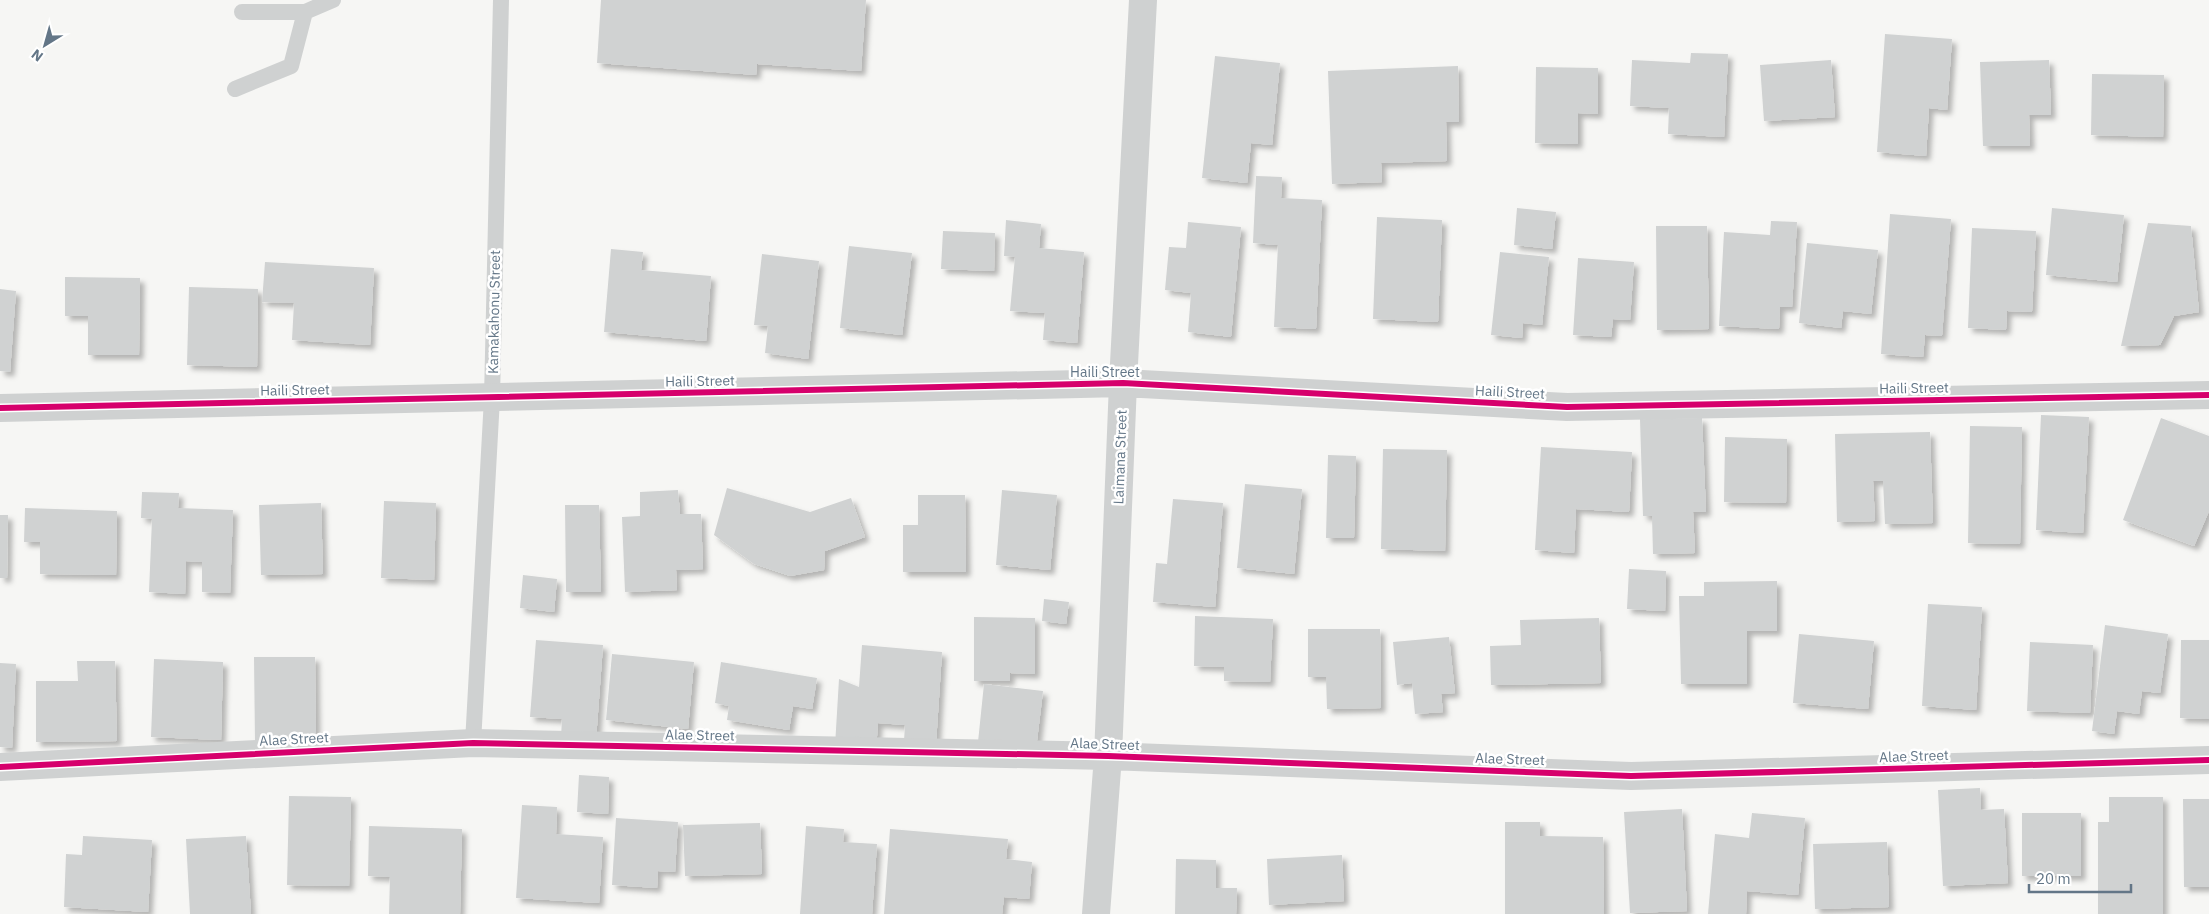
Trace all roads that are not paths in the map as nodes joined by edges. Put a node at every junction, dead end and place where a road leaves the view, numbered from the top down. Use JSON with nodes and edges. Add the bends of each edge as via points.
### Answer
{"nodes":[{"id":1,"x":333,"y":0,"type":"edge"},
{"id":2,"x":501,"y":0,"type":"edge"},
{"id":3,"x":1143,"y":0,"type":"edge"},
{"id":4,"x":242,"y":12,"type":"dead end"},
{"id":5,"x":305,"y":12,"type":"junction"},
{"id":6,"x":235,"y":89,"type":"dead end"},
{"id":7,"x":1123,"y":383,"type":"junction"},
{"id":8,"x":2209,"y":395,"type":"edge"},
{"id":9,"x":492,"y":398,"type":"junction"},
{"id":10,"x":0,"y":408,"type":"edge"},
{"id":11,"x":473,"y":743,"type":"junction"},
{"id":12,"x":1108,"y":756,"type":"junction"},
{"id":13,"x":2209,"y":760,"type":"edge"},
{"id":14,"x":0,"y":767,"type":"edge"},
{"id":15,"x":1096,"y":914,"type":"edge"}],
"edges":[{"from":1,"to":5,"type":"lane"},
{"from":2,"to":9,"type":"lane","name":"Kamakahonu Street"},
{"from":3,"to":7,"type":"street","name":"Laimana Street"},
{"from":4,"to":5,"type":"lane"},
{"from":5,"to":6,"type":"lane","via":[[291,66]]},
{"from":7,"to":8,"type":"street","name":"Haili Street","via":[[1567,407]]},
{"from":7,"to":9,"type":"street","name":"Haili Street"},
{"from":7,"to":12,"type":"street","name":"Laimana Street"},
{"from":9,"to":10,"type":"street","name":"Haili Street"},
{"from":9,"to":11,"type":"lane","name":"Kamakahonu Street"},
{"from":11,"to":12,"type":"street","name":"Alae Street"},
{"from":11,"to":14,"type":"street","name":"Alae Street"},
{"from":12,"to":13,"type":"street","name":"Alae Street","via":[[1631,776]]},
{"from":12,"to":15,"type":"street","name":"Laimana Street"}]}
